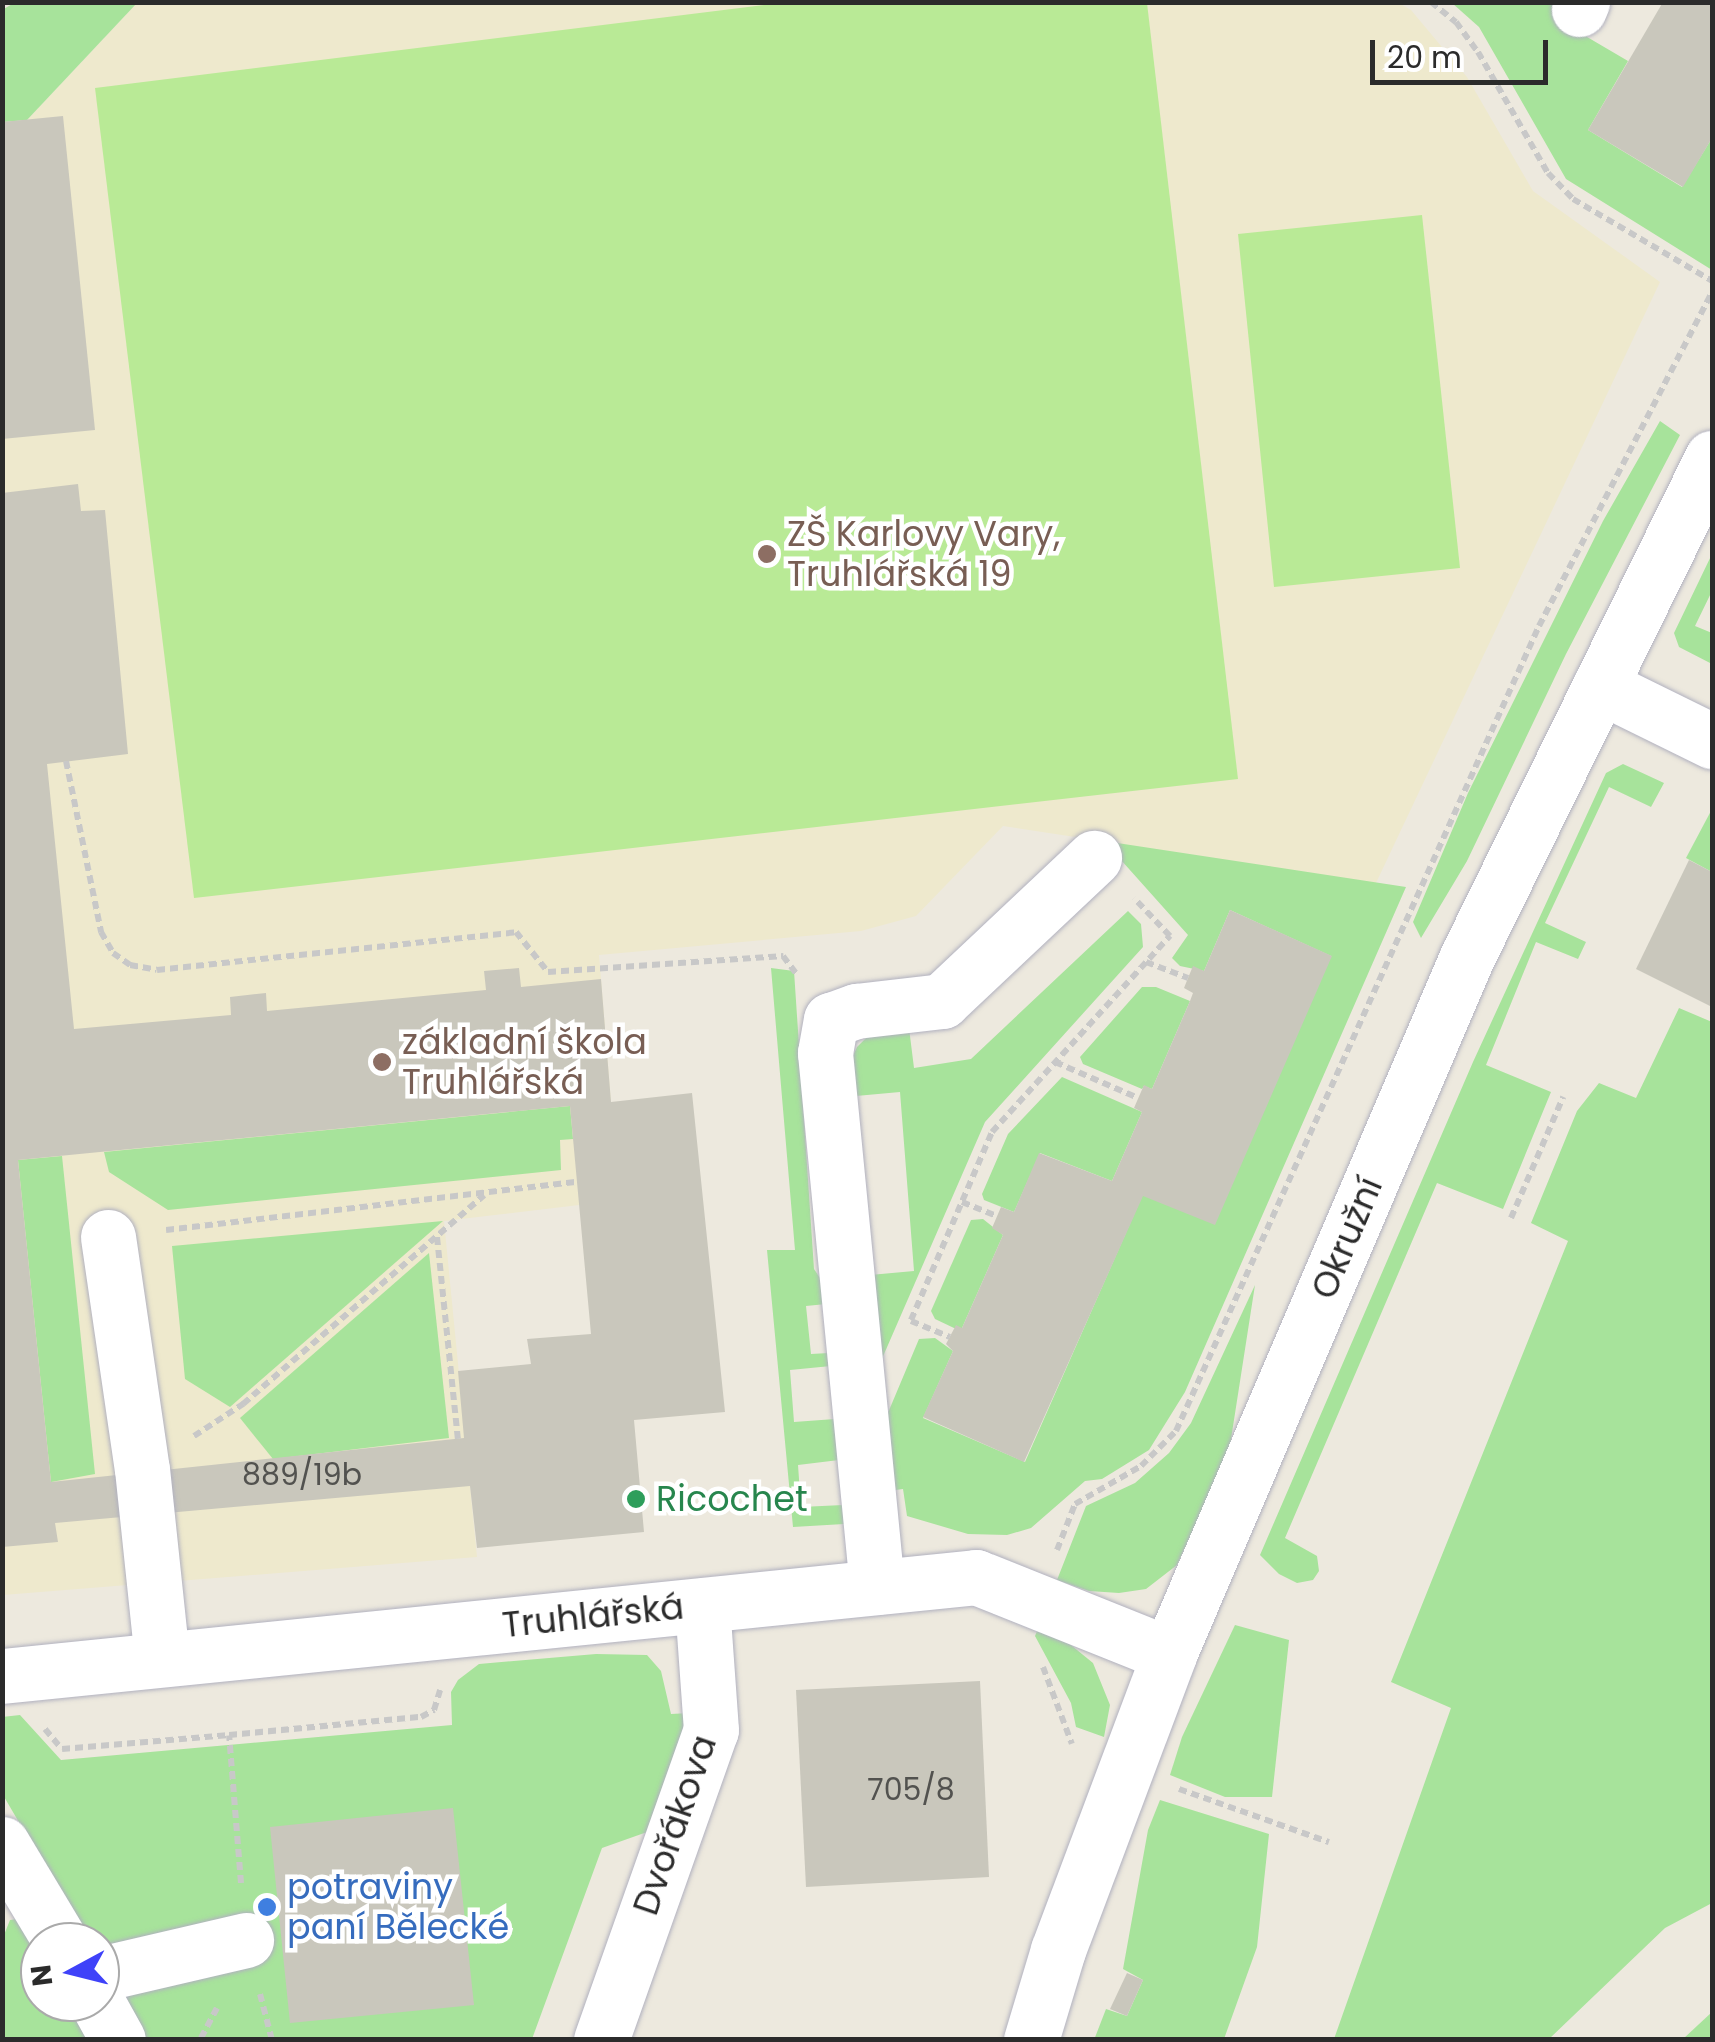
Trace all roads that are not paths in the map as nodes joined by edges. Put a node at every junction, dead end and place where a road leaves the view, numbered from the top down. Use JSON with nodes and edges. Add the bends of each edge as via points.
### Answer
{"nodes":[{"id":1,"x":1712,"y":458,"type":"edge"},
{"id":2,"x":1600,"y":686,"type":"junction"},
{"id":3,"x":1712,"y":741,"type":"edge"},
{"id":4,"x":1094,"y":858,"type":"road end"},
{"id":5,"x":108,"y":1237,"type":"road end"},
{"id":6,"x":877,"y":1587,"type":"junction"},
{"id":7,"x":702,"y":1605,"type":"junction"},
{"id":8,"x":1169,"y":1654,"type":"junction"},
{"id":9,"x":162,"y":1660,"type":"junction"},
{"id":10,"x":2,"y":1676,"type":"edge"},
{"id":11,"x":2,"y":1844,"type":"edge"},
{"id":12,"x":49,"y":1922,"type":"edge"},
{"id":13,"x":246,"y":1940,"type":"road end"},
{"id":14,"x":120,"y":1969,"type":"edge"},
{"id":15,"x":601,"y":2040,"type":"edge"},
{"id":16,"x":1031,"y":2040,"type":"edge"}],
"edges":[{"from":1,"to":2,"type":"street","name":"Okružní"},
{"from":2,"to":3,"type":"street"},
{"from":2,"to":8,"type":"street","name":"Okružní","via":[[1466,957]]},
{"from":4,"to":6,"type":"street","via":[[942,1001],[831,1020],[825,1053]]},
{"from":5,"to":9,"type":"street"},
{"from":6,"to":7,"type":"street","name":"Truhlářská"},
{"from":6,"to":8,"type":"street","name":"Truhlářská","via":[[976,1577]]},
{"from":7,"to":9,"type":"street","name":"Truhlářská"},
{"from":7,"to":15,"type":"street","name":"Dvořákova","via":[[711,1730]]},
{"from":8,"to":16,"type":"street","name":"Okružní"},
{"from":9,"to":10,"type":"street","name":"Truhlářská"},
{"from":11,"to":12,"type":"street"},
{"from":13,"to":14,"type":"street"}]}
